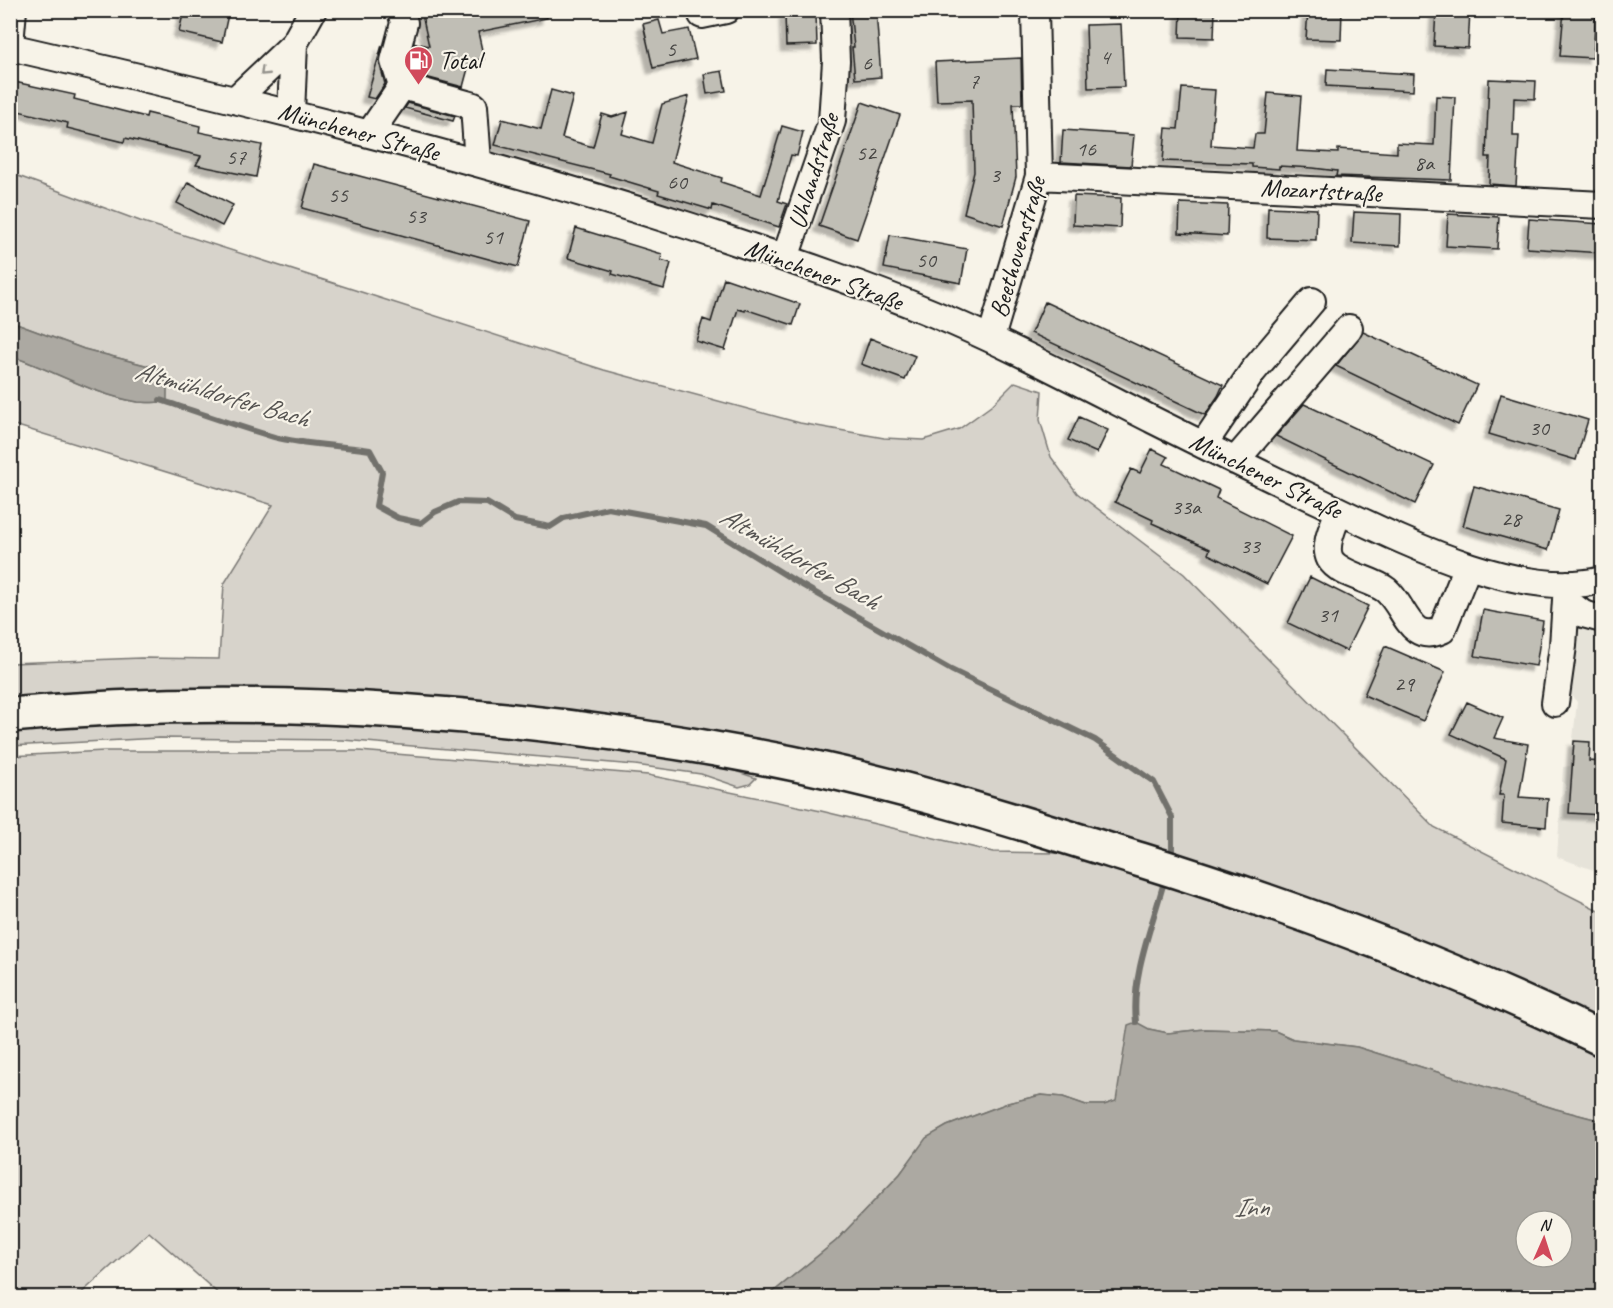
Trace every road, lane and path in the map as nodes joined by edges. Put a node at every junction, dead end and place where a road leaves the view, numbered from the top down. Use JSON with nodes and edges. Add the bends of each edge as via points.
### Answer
{"nodes":[{"id":1,"x":13,"y":10,"type":"edge"},
{"id":2,"x":313,"y":10,"type":"edge"},
{"id":3,"x":402,"y":10,"type":"edge"},
{"id":4,"x":834,"y":10,"type":"edge"},
{"id":5,"x":1035,"y":10,"type":"edge"},
{"id":6,"x":294,"y":44,"type":"junction"},
{"id":7,"x":10,"y":45,"type":"edge"},
{"id":8,"x":402,"y":86,"type":"junction"},
{"id":9,"x":235,"y":100,"type":"junction"},
{"id":10,"x":291,"y":112,"type":"junction"},
{"id":11,"x":370,"y":133,"type":"junction"},
{"id":12,"x":478,"y":163,"type":"junction"},
{"id":13,"x":1039,"y":176,"type":"junction"},
{"id":14,"x":1602,"y":205,"type":"edge"},
{"id":15,"x":785,"y":258,"type":"junction"},
{"id":16,"x":1312,"y":301,"type":"dead end"},
{"id":17,"x":1349,"y":328,"type":"dead end"},
{"id":18,"x":991,"y":338,"type":"junction"},
{"id":19,"x":1203,"y":445,"type":"junction"},
{"id":20,"x":1235,"y":461,"type":"junction"},
{"id":21,"x":1339,"y":511,"type":"junction"},
{"id":22,"x":1468,"y":566,"type":"junction"},
{"id":23,"x":1602,"y":580,"type":"edge"},
{"id":24,"x":1566,"y":592,"type":"junction"},
{"id":25,"x":1602,"y":619,"type":"edge"},
{"id":26,"x":1555,"y":703,"type":"dead end"},
{"id":27,"x":10,"y":715,"type":"edge"},
{"id":28,"x":1602,"y":1039,"type":"edge"}],
"edges":[{"from":1,"to":7,"type":"street"},
{"from":2,"to":6,"type":"street"},
{"from":3,"to":8,"type":"street","via":[[404,23],[394,61]]},
{"from":4,"to":15,"type":"street","name":"Uhlandstraße","via":[[832,121]]},
{"from":5,"to":13,"type":"street","name":"Beethovenstraße"},
{"from":6,"to":9,"type":"street","one_way":true},
{"from":6,"to":10,"type":"street"},
{"from":7,"to":9,"type":"street","name":"Münchener Straße"},
{"from":8,"to":11,"type":"street"},
{"from":8,"to":12,"type":"street","via":[[474,106]]},
{"from":9,"to":10,"type":"street","name":"Münchener Straße"},
{"from":10,"to":11,"type":"street","name":"Münchener Straße"},
{"from":11,"to":12,"type":"street","name":"Münchener Straße"},
{"from":12,"to":15,"type":"street","name":"Münchener Straße"},
{"from":13,"to":14,"type":"street","name":"Mozartstraße"},
{"from":13,"to":18,"type":"street","name":"Beethovenstraße"},
{"from":15,"to":18,"type":"street","name":"Münchener Straße"},
{"from":16,"to":19,"type":"street","via":[[1253,371]]},
{"from":17,"to":20,"type":"street"},
{"from":18,"to":19,"type":"street","name":"Münchener Straße"},
{"from":19,"to":20,"type":"street","name":"Münchener Straße"},
{"from":20,"to":21,"type":"street","name":"Münchener Straße"},
{"from":21,"to":22,"type":"street","name":"Münchener Straße"},
{"from":21,"to":22,"type":"street","via":[[1328,548],[1330,560],[1342,570],[1382,587],[1394,597],[1419,633],[1442,630]]},
{"from":22,"to":24,"type":"street","name":"Münchener Straße"},
{"from":23,"to":24,"type":"street","name":"Münchener Straße"},
{"from":24,"to":25,"type":"street","name":"Münchener Straße","via":[[1583,614]]},
{"from":24,"to":26,"type":"street"},
{"from":27,"to":28,"type":"main road","via":[[229,706],[398,711],[561,726],[794,764],[975,808],[1275,903],[1498,991]]}]}
